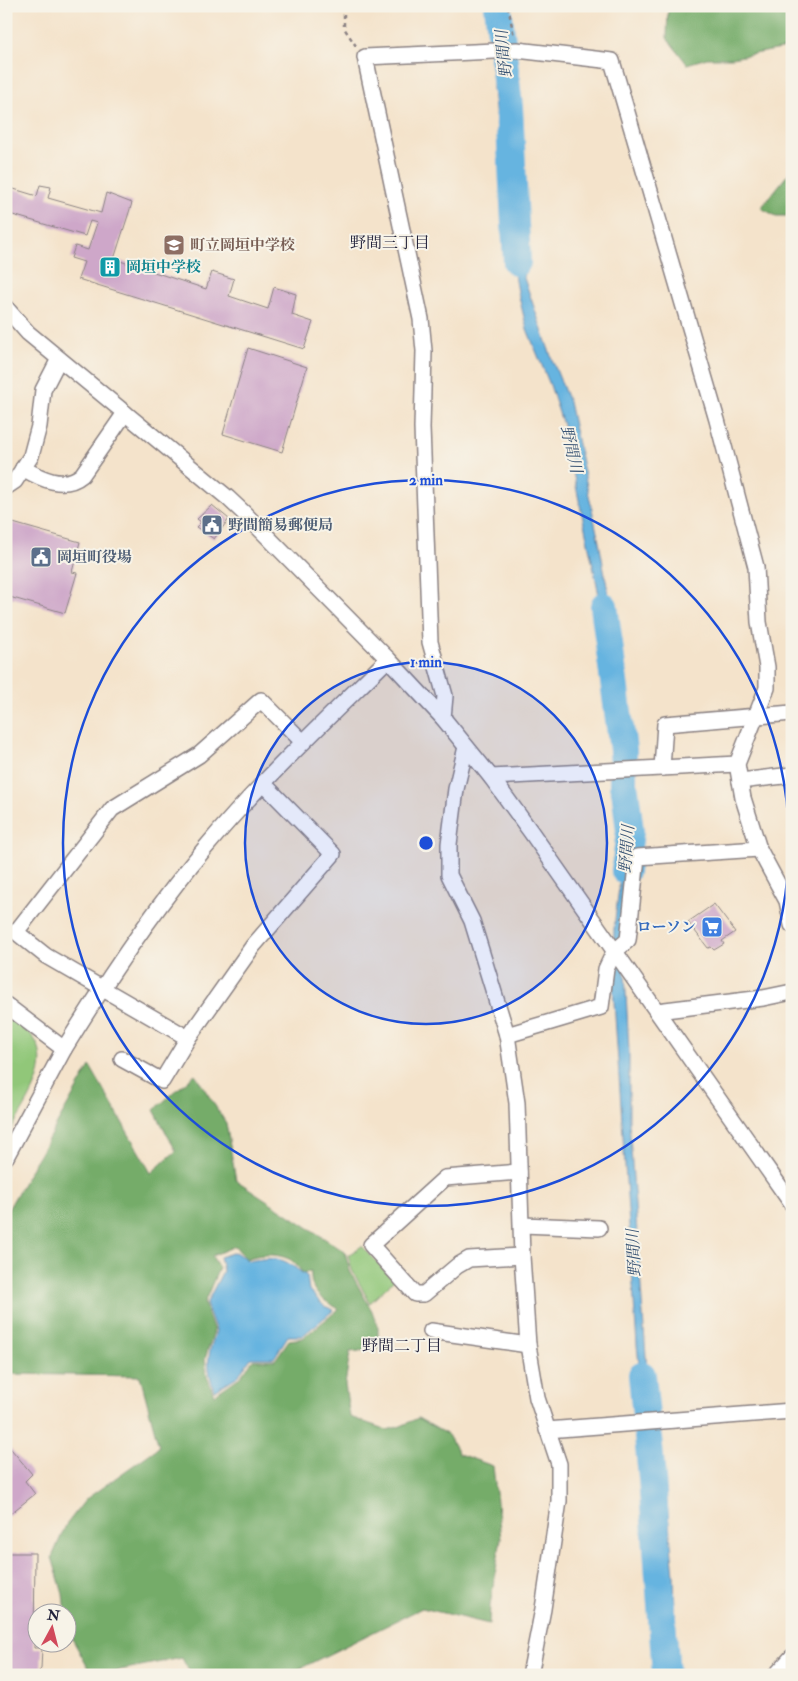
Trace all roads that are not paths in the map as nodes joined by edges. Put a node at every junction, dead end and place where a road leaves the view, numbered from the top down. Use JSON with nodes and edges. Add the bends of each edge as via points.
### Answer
{"nodes":[{"id":1,"x":6,"y":308,"type":"edge"},
{"id":2,"x":59,"y":359,"type":"junction"},
{"id":3,"x":126,"y":413,"type":"junction"},
{"id":4,"x":23,"y":468,"type":"junction"},
{"id":5,"x":6,"y":487,"type":"edge"},
{"id":6,"x":388,"y":659,"type":"junction"},
{"id":7,"x":792,"y":713,"type":"edge"},
{"id":8,"x":757,"y":714,"type":"junction"},
{"id":9,"x":443,"y":718,"type":"junction"},
{"id":10,"x":303,"y":742,"type":"junction"},
{"id":11,"x":466,"y":747,"type":"junction"},
{"id":12,"x":737,"y":764,"type":"junction"},
{"id":13,"x":662,"y":768,"type":"junction"},
{"id":14,"x":792,"y":775,"type":"edge"},
{"id":15,"x":491,"y":777,"type":"junction"},
{"id":16,"x":740,"y":780,"type":"junction"},
{"id":17,"x":263,"y":783,"type":"junction"},
{"id":18,"x":759,"y":850,"type":"junction"},
{"id":19,"x":792,"y":925,"type":"edge"},
{"id":20,"x":614,"y":952,"type":"junction"},
{"id":21,"x":102,"y":988,"type":"junction"},
{"id":22,"x":792,"y":992,"type":"edge"},
{"id":23,"x":6,"y":1005,"type":"edge"},
{"id":24,"x":657,"y":1011,"type":"junction"},
{"id":25,"x":507,"y":1035,"type":"junction"},
{"id":26,"x":188,"y":1038,"type":"junction"},
{"id":27,"x":64,"y":1049,"type":"junction"},
{"id":28,"x":122,"y":1060,"type":"dead end"},
{"id":29,"x":6,"y":1157,"type":"edge"},
{"id":30,"x":519,"y":1172,"type":"junction"},
{"id":31,"x":792,"y":1204,"type":"edge"},
{"id":32,"x":522,"y":1225,"type":"junction"},
{"id":33,"x":599,"y":1228,"type":"dead end"},
{"id":34,"x":522,"y":1256,"type":"junction"},
{"id":35,"x":431,"y":1331,"type":"dead end"},
{"id":36,"x":528,"y":1345,"type":"junction"},
{"id":37,"x":792,"y":1411,"type":"edge"},
{"id":38,"x":548,"y":1430,"type":"junction"},
{"id":39,"x":792,"y":1657,"type":"edge"},
{"id":40,"x":530,"y":1675,"type":"edge"},
{"id":41,"x":776,"y":1675,"type":"edge"}],
"edges":[{"from":1,"to":2,"type":"street","via":[[28,333]]},
{"from":2,"to":3,"type":"street"},
{"from":2,"to":4,"type":"street","via":[[43,390],[37,434],[31,456]]},
{"from":3,"to":4,"type":"street","via":[[82,475],[74,481],[57,482]]},
{"from":3,"to":6,"type":"street","via":[[228,498]]},
{"from":4,"to":5,"type":"street","via":[[15,481]]},
{"from":6,"to":9,"type":"street"},
{"from":6,"to":10,"type":"street"},
{"from":7,"to":8,"type":"street"},
{"from":8,"to":9,"type":"street","via":[[766,688],[767,667],[759,622],[756,567],[612,61],[517,50],[365,58],[421,318],[430,642],[445,696]]},
{"from":8,"to":12,"type":"street"},
{"from":8,"to":13,"type":"street","via":[[665,724]]},
{"from":9,"to":11,"type":"street"},
{"from":10,"to":17,"type":"street"},
{"from":10,"to":21,"type":"street","via":[[261,700],[199,755],[112,809],[16,932],[46,956]]},
{"from":11,"to":15,"type":"street"},
{"from":11,"to":25,"type":"street","via":[[454,799],[449,875],[472,922]]},
{"from":12,"to":13,"type":"street"},
{"from":12,"to":16,"type":"street"},
{"from":13,"to":15,"type":"street"},
{"from":14,"to":16,"type":"street"},
{"from":15,"to":20,"type":"street"},
{"from":16,"to":18,"type":"street"},
{"from":17,"to":21,"type":"street","via":[[206,847],[146,924]]},
{"from":17,"to":26,"type":"street","via":[[333,854],[253,946]]},
{"from":18,"to":19,"type":"street","via":[[787,901]]},
{"from":18,"to":20,"type":"street","via":[[637,857],[628,940]]},
{"from":20,"to":24,"type":"street"},
{"from":20,"to":25,"type":"street","via":[[606,969],[601,1007]]},
{"from":21,"to":26,"type":"street"},
{"from":21,"to":27,"type":"street"},
{"from":22,"to":24,"type":"street"},
{"from":23,"to":27,"type":"street"},
{"from":24,"to":31,"type":"street"},
{"from":25,"to":30,"type":"street","via":[[517,1103]]},
{"from":26,"to":28,"type":"street","via":[[162,1081]]},
{"from":27,"to":29,"type":"street"},
{"from":30,"to":32,"type":"street"},
{"from":30,"to":34,"type":"street","via":[[444,1178],[371,1244],[415,1294],[424,1294],[469,1259]]},
{"from":32,"to":33,"type":"street"},
{"from":32,"to":34,"type":"street"},
{"from":34,"to":36,"type":"street"},
{"from":35,"to":36,"type":"street"},
{"from":36,"to":38,"type":"street","via":[[537,1398]]},
{"from":37,"to":38,"type":"street"},
{"from":38,"to":40,"type":"street","via":[[558,1464],[559,1501]]},
{"from":39,"to":41,"type":"street"}]}
